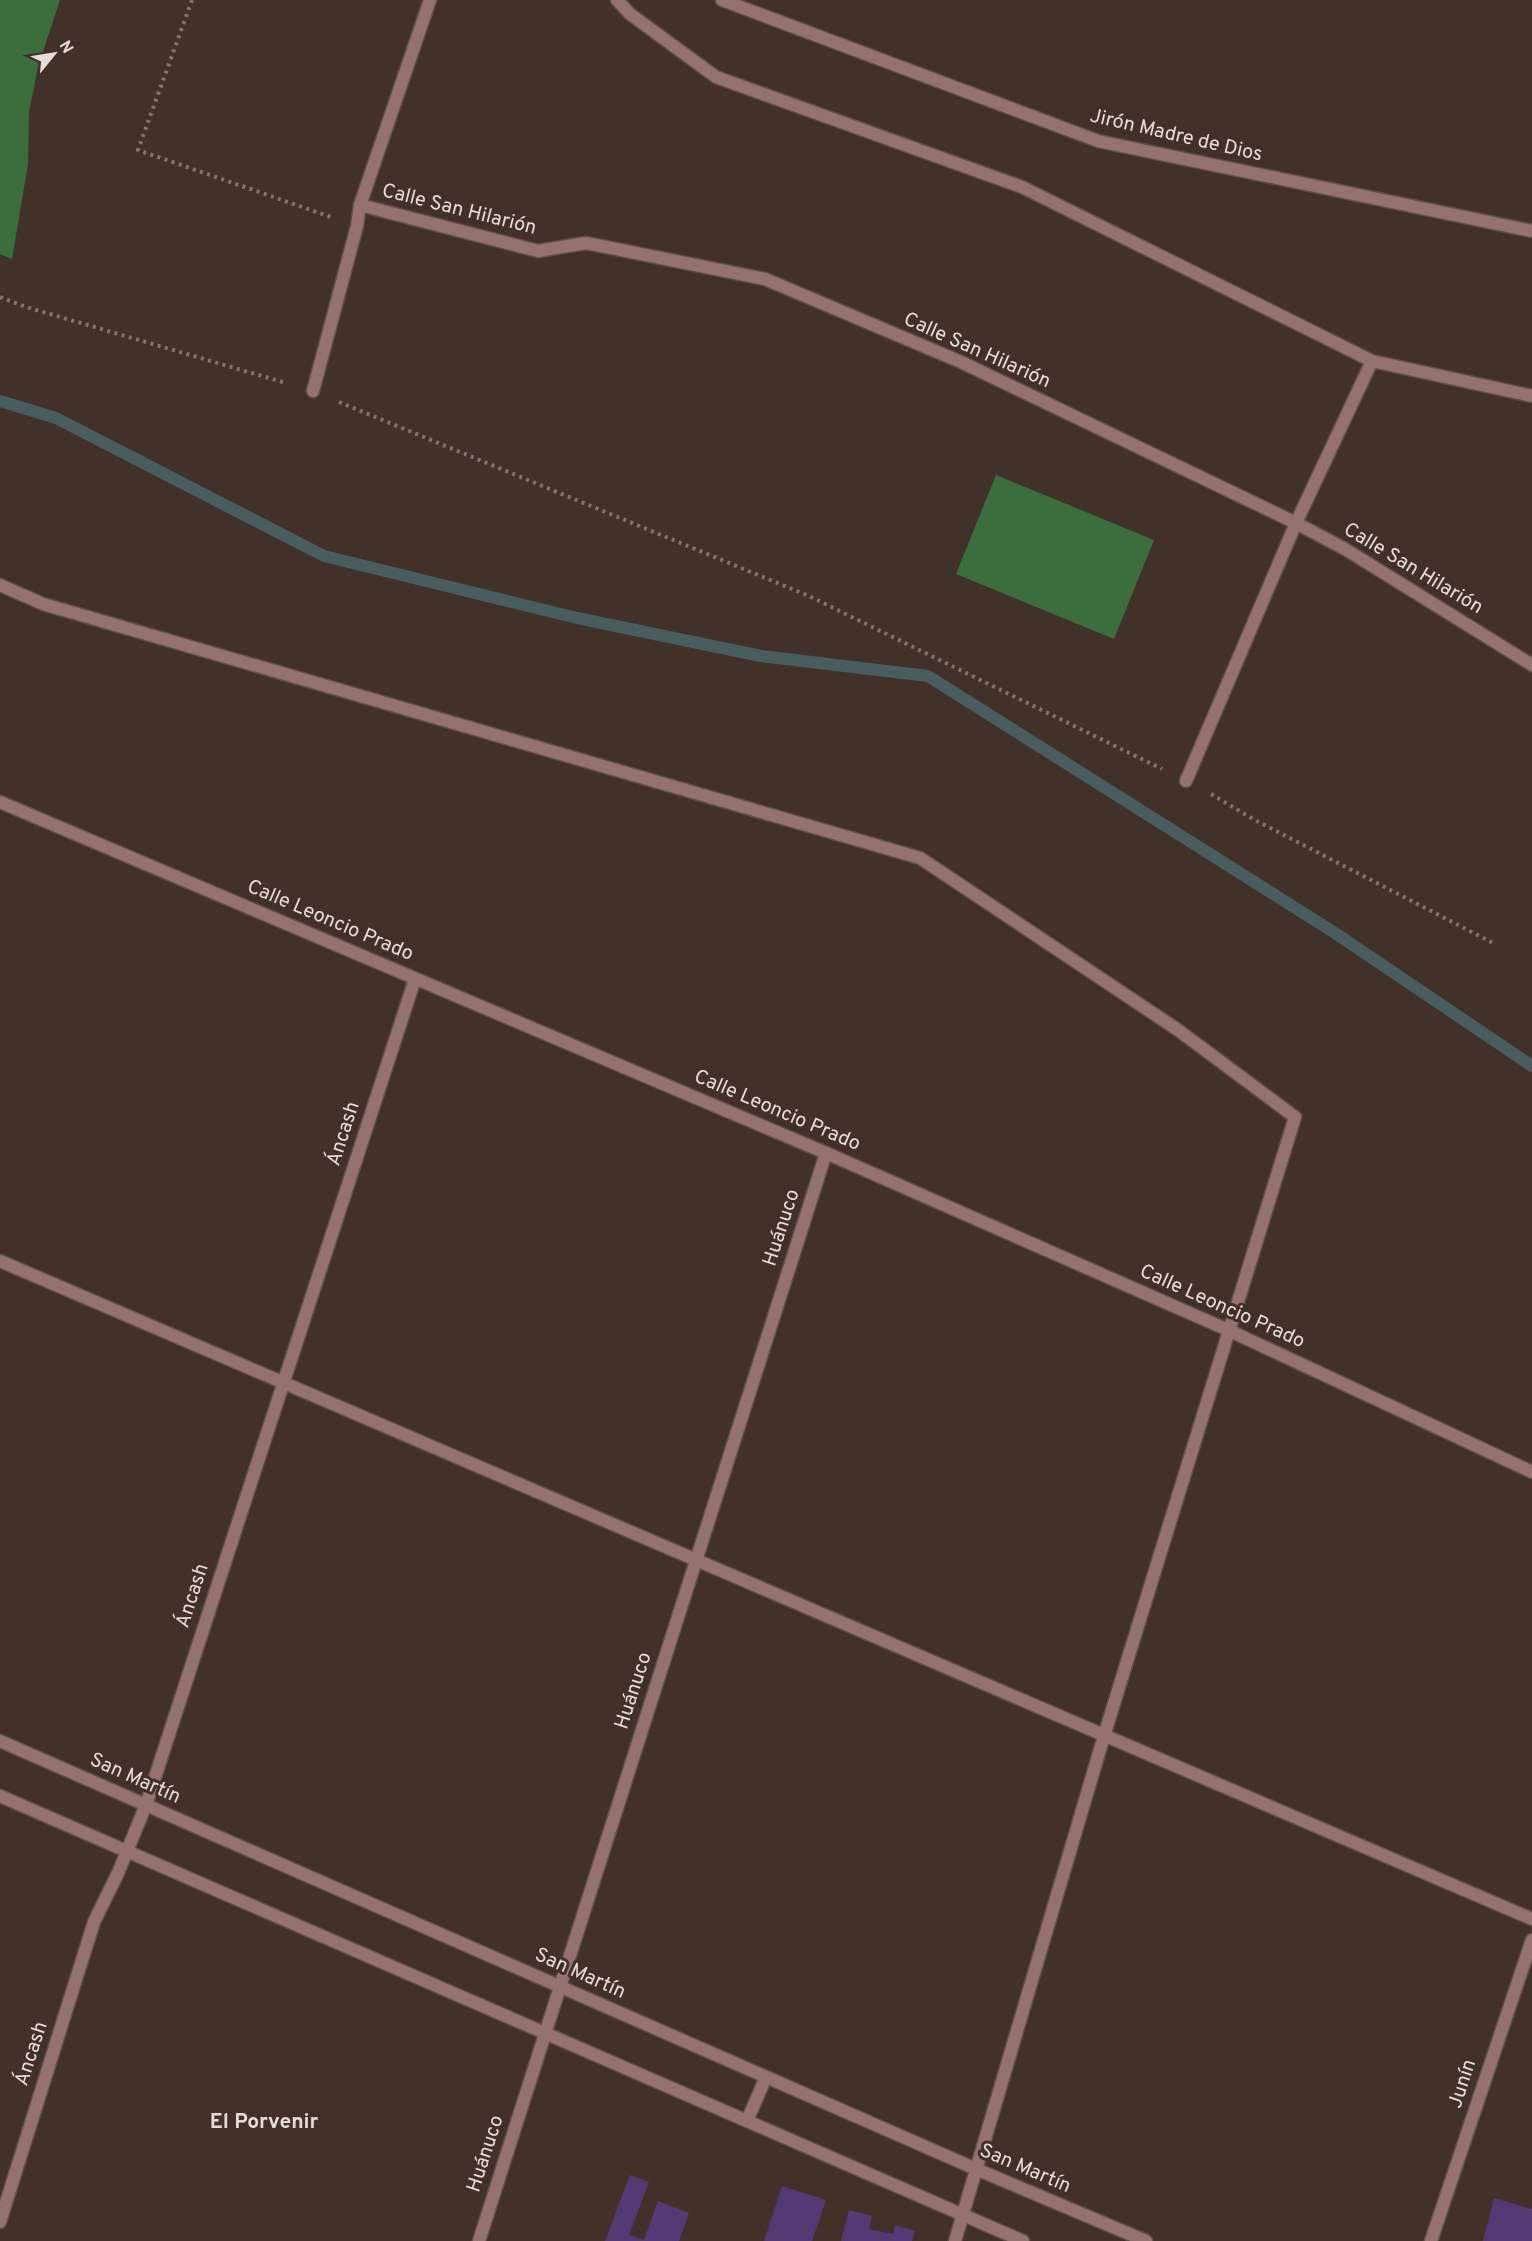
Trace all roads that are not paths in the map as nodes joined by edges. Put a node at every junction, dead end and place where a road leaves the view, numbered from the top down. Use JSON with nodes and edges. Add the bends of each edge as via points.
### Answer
{"nodes":[{"id":1,"x":430,"y":0,"type":"edge"},
{"id":2,"x":617,"y":0,"type":"edge"},
{"id":3,"x":722,"y":0,"type":"edge"},
{"id":4,"x":360,"y":205,"type":"junction"},
{"id":5,"x":1532,"y":231,"type":"edge"},
{"id":6,"x":1372,"y":361,"type":"junction"},
{"id":7,"x":313,"y":391,"type":"road end"},
{"id":8,"x":1532,"y":396,"type":"edge"},
{"id":9,"x":1296,"y":523,"type":"junction"},
{"id":10,"x":0,"y":585,"type":"edge"},
{"id":11,"x":1532,"y":665,"type":"edge"},
{"id":12,"x":1186,"y":781,"type":"road end"},
{"id":13,"x":0,"y":802,"type":"edge"},
{"id":14,"x":416,"y":978,"type":"junction"},
{"id":15,"x":826,"y":1153,"type":"junction"},
{"id":16,"x":0,"y":1262,"type":"edge"},
{"id":17,"x":1228,"y":1330,"type":"junction"},
{"id":18,"x":283,"y":1383,"type":"junction"},
{"id":19,"x":1532,"y":1472,"type":"edge"},
{"id":20,"x":696,"y":1561,"type":"junction"},
{"id":21,"x":1104,"y":1736,"type":"junction"},
{"id":22,"x":0,"y":1741,"type":"edge"},
{"id":23,"x":0,"y":1796,"type":"edge"},
{"id":24,"x":146,"y":1805,"type":"junction"},
{"id":25,"x":127,"y":1850,"type":"junction"},
{"id":26,"x":1532,"y":1919,"type":"edge"},
{"id":27,"x":1532,"y":1940,"type":"edge"},
{"id":28,"x":560,"y":1986,"type":"junction"},
{"id":29,"x":545,"y":2033,"type":"junction"},
{"id":30,"x":766,"y":2077,"type":"junction"},
{"id":31,"x":747,"y":2121,"type":"junction"},
{"id":32,"x":976,"y":2169,"type":"junction"},
{"id":33,"x":964,"y":2216,"type":"junction"},
{"id":34,"x":0,"y":2222,"type":"edge"},
{"id":35,"x":1143,"y":2240,"type":"edge"},
{"id":36,"x":479,"y":2241,"type":"edge"},
{"id":37,"x":955,"y":2241,"type":"edge"},
{"id":38,"x":1023,"y":2241,"type":"edge"},
{"id":39,"x":1431,"y":2241,"type":"edge"}],
"edges":[{"from":1,"to":4,"type":"street"},
{"from":2,"to":6,"type":"street","via":[[630,14],[716,77],[1022,187]]},
{"from":3,"to":5,"type":"street","name":"Jirón Madre de Dios","via":[[1098,141]]},
{"from":4,"to":7,"type":"street"},
{"from":4,"to":9,"type":"street","name":"Calle San Hilarión","via":[[538,251],[586,243],[765,279],[961,362]]},
{"from":6,"to":8,"type":"street"},
{"from":6,"to":9,"type":"street"},
{"from":9,"to":11,"type":"street","name":"Calle San Hilarión"},
{"from":9,"to":12,"type":"street"},
{"from":10,"to":17,"type":"street","via":[[44,604],[920,858],[1178,1030],[1295,1117]]},
{"from":13,"to":14,"type":"street","name":"Calle Leoncio Prado"},
{"from":14,"to":15,"type":"street","name":"Calle Leoncio Prado"},
{"from":14,"to":18,"type":"street","name":"Áncash"},
{"from":15,"to":17,"type":"street","name":"Calle Leoncio Prado"},
{"from":15,"to":20,"type":"street","name":"Huánuco"},
{"from":16,"to":18,"type":"street"},
{"from":17,"to":19,"type":"street","name":"Calle Leoncio Prado"},
{"from":17,"to":21,"type":"street"},
{"from":18,"to":20,"type":"street"},
{"from":18,"to":24,"type":"street","name":"Áncash"},
{"from":20,"to":21,"type":"street"},
{"from":20,"to":28,"type":"street","name":"Huánuco"},
{"from":21,"to":26,"type":"street"},
{"from":21,"to":32,"type":"street"},
{"from":22,"to":24,"type":"street","name":"San Martín"},
{"from":23,"to":25,"type":"street"},
{"from":24,"to":25,"type":"street","name":"Áncash"},
{"from":24,"to":28,"type":"street","name":"San Martín"},
{"from":25,"to":29,"type":"street"},
{"from":25,"to":34,"type":"street","name":"Áncash","via":[[94,1922]]},
{"from":27,"to":39,"type":"street","name":"Junín"},
{"from":28,"to":29,"type":"street","name":"Huánuco"},
{"from":28,"to":30,"type":"street","name":"San Martín"},
{"from":29,"to":31,"type":"street"},
{"from":29,"to":36,"type":"street","name":"Huánuco"},
{"from":30,"to":31,"type":"street"},
{"from":30,"to":32,"type":"street","name":"San Martín"},
{"from":31,"to":33,"type":"street"},
{"from":32,"to":33,"type":"street"},
{"from":32,"to":35,"type":"street","name":"San Martín"},
{"from":33,"to":37,"type":"street"},
{"from":33,"to":38,"type":"street"}]}
